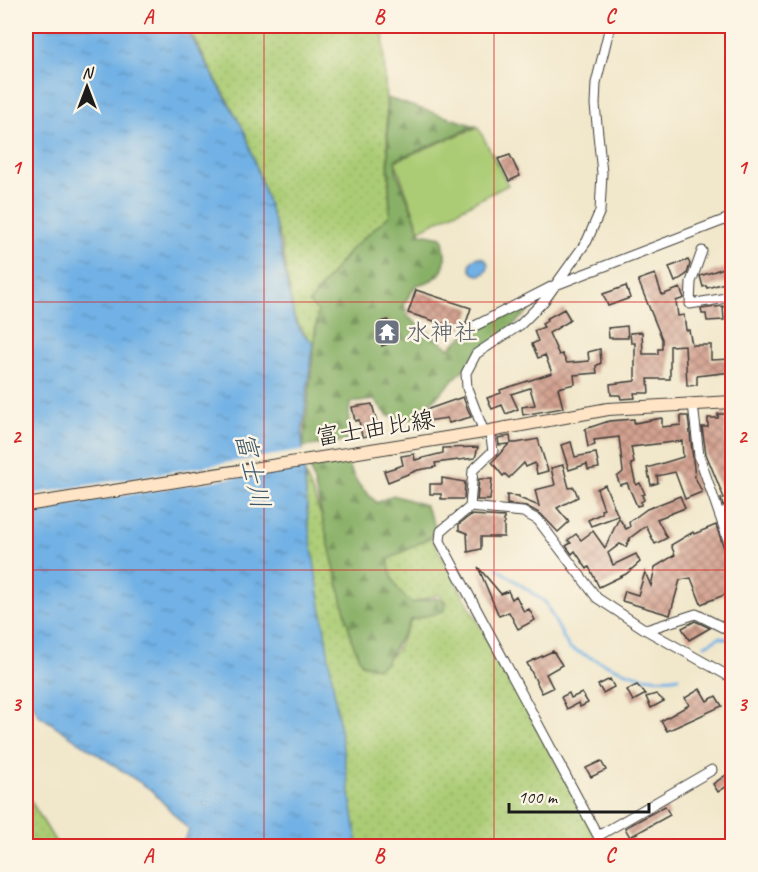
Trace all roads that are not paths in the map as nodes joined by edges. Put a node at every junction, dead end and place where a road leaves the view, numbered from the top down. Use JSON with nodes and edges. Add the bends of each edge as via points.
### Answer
{"nodes":[{"id":1,"x":610,"y":26,"type":"edge"},
{"id":2,"x":732,"y":217,"type":"edge"},
{"id":3,"x":702,"y":251,"type":"dead end"},
{"id":4,"x":553,"y":286,"type":"junction"},
{"id":5,"x":732,"y":297,"type":"edge"},
{"id":6,"x":467,"y":330,"type":"dead end"},
{"id":7,"x":732,"y":402,"type":"edge"},
{"id":8,"x":693,"y":404,"type":"junction"},
{"id":9,"x":487,"y":432,"type":"junction"},
{"id":10,"x":26,"y":506,"type":"edge"},
{"id":11,"x":470,"y":507,"type":"junction"},
{"id":12,"x":732,"y":510,"type":"edge"},
{"id":13,"x":719,"y":513,"type":"junction"},
{"id":14,"x":732,"y":551,"type":"edge"},
{"id":15,"x":646,"y":630,"type":"junction"},
{"id":16,"x":732,"y":632,"type":"edge"},
{"id":17,"x":732,"y":678,"type":"edge"},
{"id":18,"x":712,"y":770,"type":"dead end"}],
"edges":[{"from":1,"to":4,"type":"street","via":[[596,83],[602,173],[600,211],[587,241]]},
{"from":2,"to":4,"type":"street"},
{"from":3,"to":5,"type":"street","via":[[691,282],[690,304]]},
{"from":4,"to":6,"type":"street"},
{"from":4,"to":9,"type":"street","via":[[520,325],[476,354],[466,373],[467,388]]},
{"from":7,"to":8,"type":"main road","name":"富士由比線"},
{"from":8,"to":9,"type":"main road","name":"富士由比線","via":[[608,409]]},
{"from":8,"to":13,"type":"street","via":[[699,456]]},
{"from":9,"to":10,"type":"main road","name":"富士由比線"},
{"from":9,"to":11,"type":"street","via":[[493,451],[473,470]]},
{"from":11,"to":15,"type":"street","via":[[523,512],[538,520],[597,598]]},
{"from":11,"to":18,"type":"street","via":[[441,531],[440,541],[598,836]]},
{"from":12,"to":13,"type":"street"},
{"from":13,"to":14,"type":"street"},
{"from":15,"to":16,"type":"street","via":[[696,614]]},
{"from":15,"to":17,"type":"street"}]}
